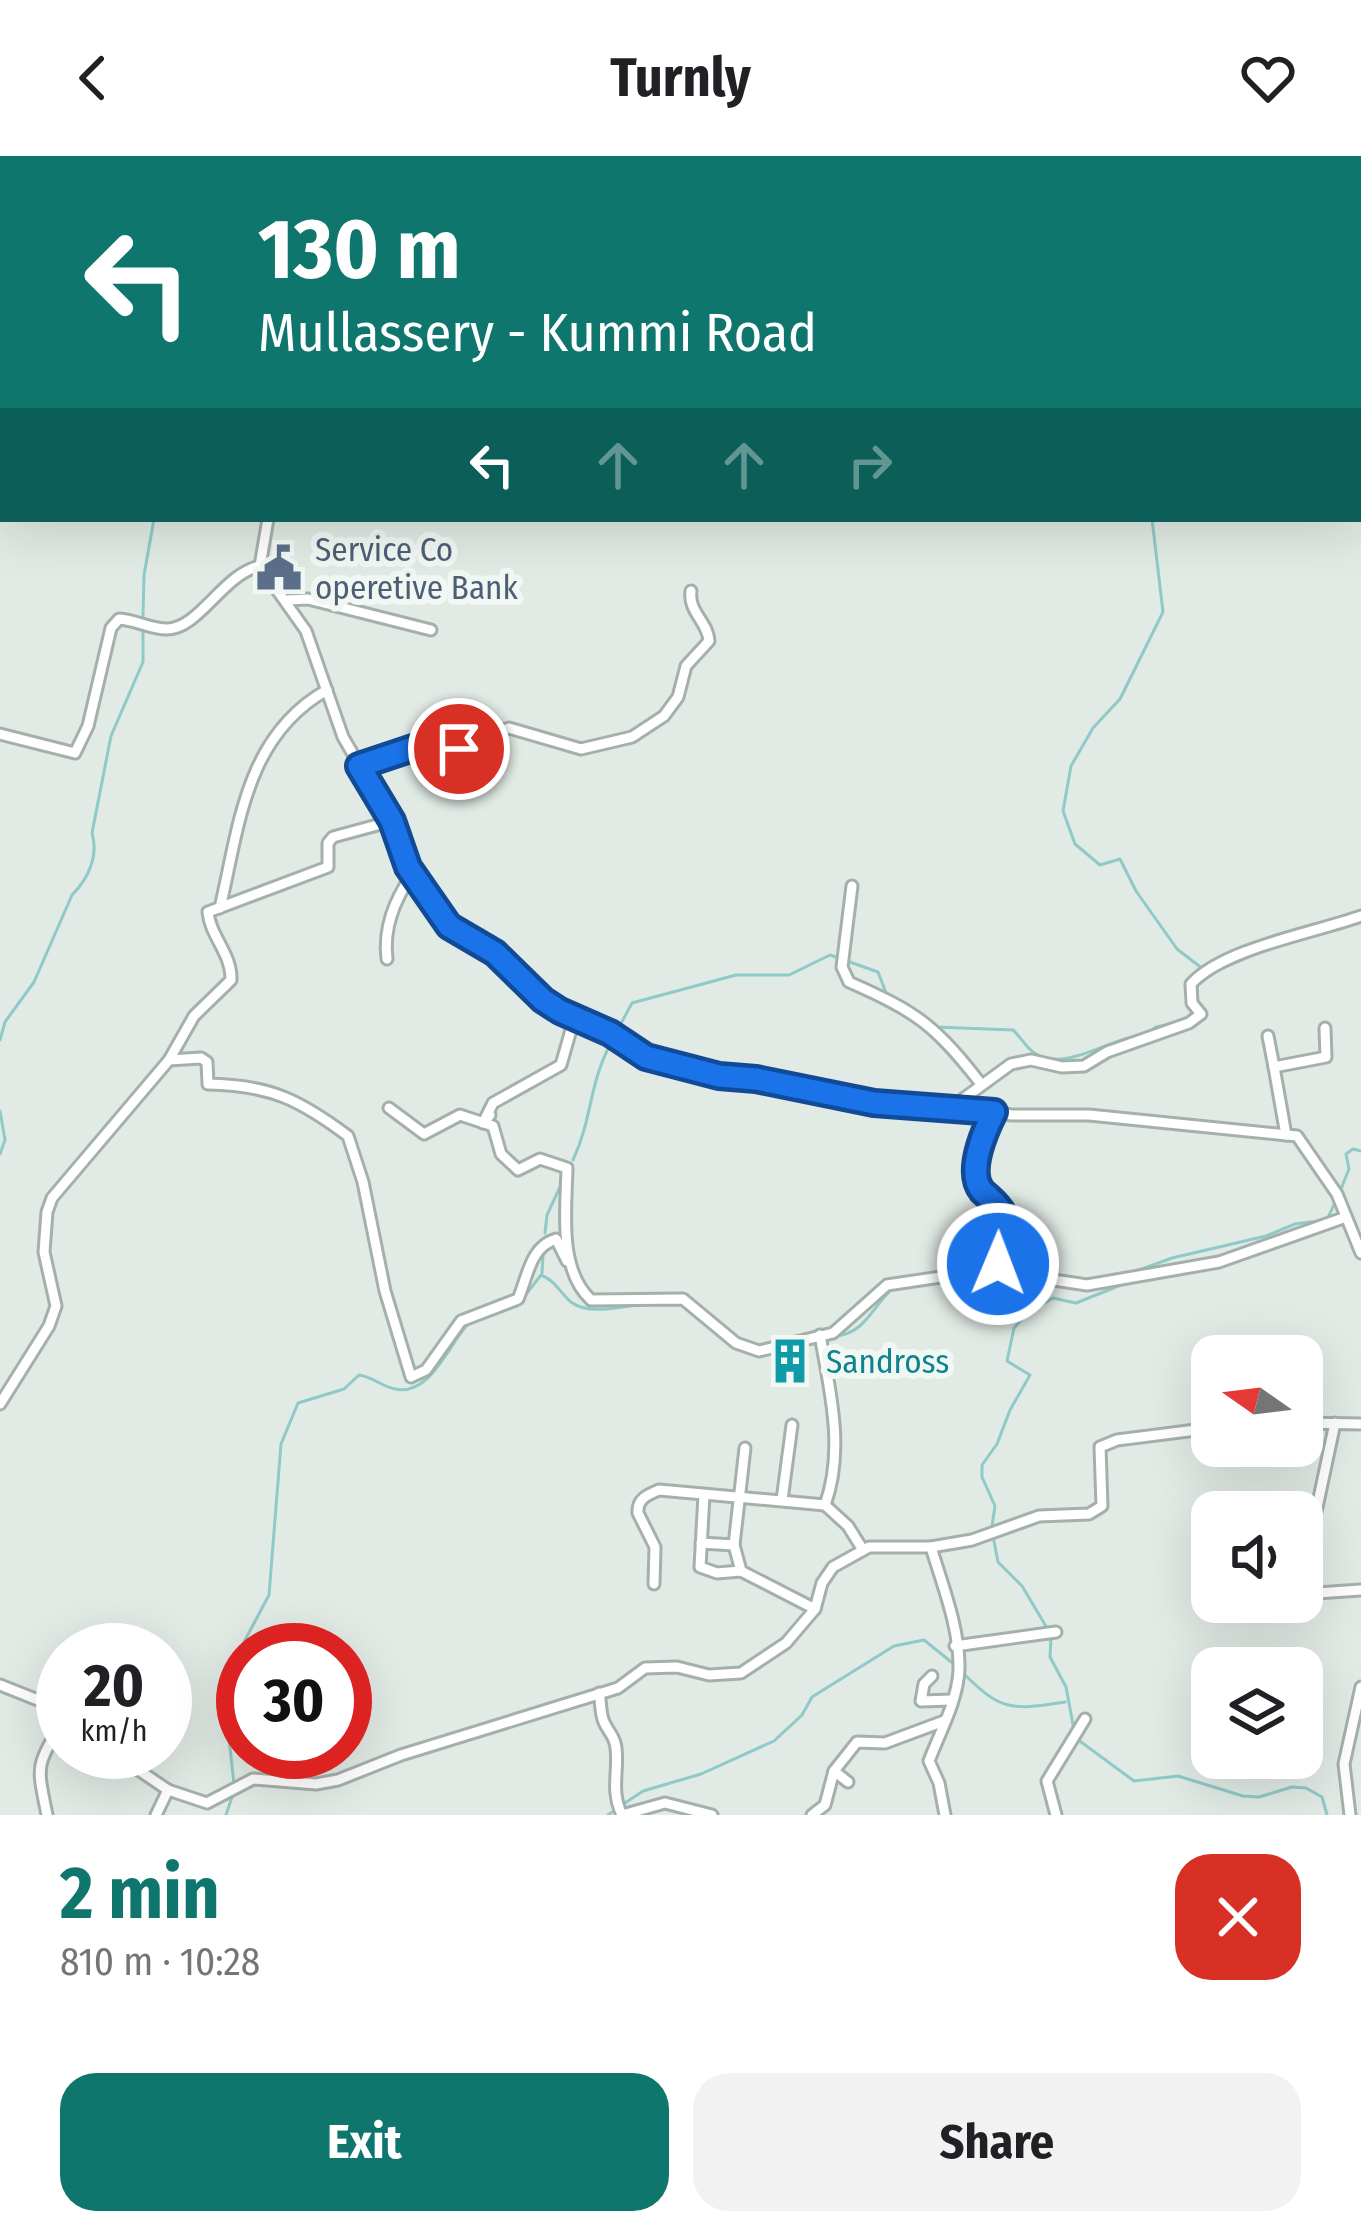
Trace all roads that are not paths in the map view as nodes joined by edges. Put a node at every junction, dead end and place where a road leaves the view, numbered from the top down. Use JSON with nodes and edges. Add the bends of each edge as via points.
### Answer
{"nodes":[{"id":1,"x":267,"y":522,"type":"edge"},
{"id":2,"x":260,"y":566,"type":"junction"},
{"id":3,"x":691,"y":591,"type":"dead end"},
{"id":4,"x":286,"y":600,"type":"junction"},
{"id":5,"x":431,"y":630,"type":"dead end"},
{"id":6,"x":327,"y":690,"type":"junction"},
{"id":7,"x":0,"y":734,"type":"edge"},
{"id":8,"x":359,"y":766,"type":"junction"},
{"id":9,"x":392,"y":821,"type":"junction"},
{"id":10,"x":412,"y":874,"type":"junction"},
{"id":11,"x":852,"y":886,"type":"dead end"},
{"id":12,"x":220,"y":908,"type":"junction"},
{"id":13,"x":1361,"y":916,"type":"edge"},
{"id":14,"x":387,"y":959,"type":"dead end"},
{"id":15,"x":575,"y":1016,"type":"junction"},
{"id":16,"x":1325,"y":1028,"type":"dead end"},
{"id":17,"x":1268,"y":1036,"type":"dead end"},
{"id":18,"x":169,"y":1060,"type":"junction"},
{"id":19,"x":1274,"y":1067,"type":"junction"},
{"id":20,"x":981,"y":1084,"type":"junction"},
{"id":21,"x":952,"y":1107,"type":"junction"},
{"id":22,"x":389,"y":1108,"type":"dead end"},
{"id":23,"x":994,"y":1112,"type":"junction"},
{"id":24,"x":487,"y":1119,"type":"junction"},
{"id":25,"x":1286,"y":1135,"type":"junction"},
{"id":26,"x":1346,"y":1217,"type":"junction"},
{"id":27,"x":1361,"y":1253,"type":"edge"},
{"id":28,"x":998,"y":1264,"type":"junction"},
{"id":29,"x":571,"y":1268,"type":"junction"},
{"id":30,"x":820,"y":1335,"type":"junction"},
{"id":31,"x":0,"y":1404,"type":"edge"},
{"id":32,"x":1323,"y":1424,"type":"edge"},
{"id":33,"x":1335,"y":1424,"type":"junction"},
{"id":34,"x":1361,"y":1424,"type":"edge"},
{"id":35,"x":792,"y":1425,"type":"dead end"},
{"id":36,"x":1191,"y":1431,"type":"edge"},
{"id":37,"x":745,"y":1448,"type":"dead end"},
{"id":38,"x":1321,"y":1491,"type":"edge"},
{"id":39,"x":704,"y":1495,"type":"junction"},
{"id":40,"x":737,"y":1498,"type":"junction"},
{"id":41,"x":782,"y":1500,"type":"junction"},
{"id":42,"x":825,"y":1505,"type":"junction"},
{"id":43,"x":701,"y":1543,"type":"junction"},
{"id":44,"x":734,"y":1545,"type":"junction"},
{"id":45,"x":931,"y":1546,"type":"junction"},
{"id":46,"x":863,"y":1550,"type":"junction"},
{"id":47,"x":741,"y":1571,"type":"junction"},
{"id":48,"x":654,"y":1584,"type":"dead end"},
{"id":49,"x":1361,"y":1590,"type":"edge"},
{"id":50,"x":1323,"y":1593,"type":"edge"},
{"id":51,"x":815,"y":1609,"type":"junction"},
{"id":52,"x":1056,"y":1632,"type":"dead end"},
{"id":53,"x":956,"y":1646,"type":"junction"},
{"id":54,"x":932,"y":1676,"type":"dead end"},
{"id":55,"x":0,"y":1685,"type":"edge"},
{"id":56,"x":1361,"y":1687,"type":"edge"},
{"id":57,"x":599,"y":1693,"type":"junction"},
{"id":58,"x":36,"y":1699,"type":"edge"},
{"id":59,"x":952,"y":1700,"type":"junction"},
{"id":60,"x":1359,"y":1702,"type":"edge"},
{"id":61,"x":944,"y":1721,"type":"junction"},
{"id":62,"x":1082,"y":1724,"type":"dead end"},
{"id":63,"x":834,"y":1771,"type":"junction"},
{"id":64,"x":37,"y":1779,"type":"edge"},
{"id":65,"x":152,"y":1779,"type":"edge"},
{"id":66,"x":848,"y":1782,"type":"dead end"},
{"id":67,"x":168,"y":1790,"type":"junction"},
{"id":68,"x":47,"y":1815,"type":"edge"},
{"id":69,"x":156,"y":1815,"type":"edge"},
{"id":70,"x":712,"y":1815,"type":"edge"},
{"id":71,"x":812,"y":1815,"type":"edge"},
{"id":72,"x":945,"y":1815,"type":"edge"},
{"id":73,"x":1056,"y":1815,"type":"edge"},
{"id":74,"x":1350,"y":1815,"type":"edge"}],
"edges":[{"from":1,"to":2,"type":"street"},
{"from":2,"to":4,"type":"street"},
{"from":2,"to":7,"type":"street","via":[[230,581],[188,624],[168,630],[119,619],[75,753]]},
{"from":3,"to":8,"type":"street","via":[[710,641],[685,669],[664,716],[632,737],[581,749],[509,728],[487,753],[428,743]]},
{"from":4,"to":5,"type":"street"},
{"from":4,"to":6,"type":"street"},
{"from":6,"to":8,"type":"street"},
{"from":6,"to":12,"type":"street","via":[[274,737],[259,762],[243,797]]},
{"from":8,"to":9,"type":"street"},
{"from":9,"to":10,"type":"street"},
{"from":9,"to":12,"type":"street","via":[[333,837],[328,867]]},
{"from":10,"to":14,"type":"street","via":[[389,920]]},
{"from":10,"to":15,"type":"street","via":[[449,926]]},
{"from":11,"to":20,"type":"street","via":[[842,967],[849,982],[941,1033]]},
{"from":12,"to":18,"type":"street","via":[[207,916],[231,980],[190,1021]]},
{"from":13,"to":20,"type":"street","via":[[1215,966],[1191,984],[1198,1018],[1084,1066],[1031,1060]]},
{"from":15,"to":21,"type":"street","via":[[646,1057],[719,1076],[874,1103]]},
{"from":15,"to":24,"type":"street","via":[[561,1065],[493,1102]]},
{"from":16,"to":19,"type":"street","via":[[1325,1057]]},
{"from":17,"to":19,"type":"street"},
{"from":18,"to":29,"type":"street","via":[[201,1058],[208,1084],[271,1090],[347,1136],[410,1377],[426,1370],[461,1321],[518,1299],[529,1262],[547,1241],[556,1239]]},
{"from":18,"to":31,"type":"street","via":[[52,1198],[44,1252],[54,1312]]},
{"from":19,"to":25,"type":"street"},
{"from":20,"to":21,"type":"street"},
{"from":21,"to":23,"type":"street"},
{"from":22,"to":24,"type":"street","via":[[424,1134],[460,1114]]},
{"from":23,"to":25,"type":"street"},
{"from":23,"to":28,"type":"street","via":[[976,1178],[1003,1214]]},
{"from":24,"to":29,"type":"street","via":[[501,1154],[518,1170],[540,1159],[567,1168]]},
{"from":25,"to":26,"type":"street","via":[[1298,1136]]},
{"from":26,"to":27,"type":"street"},
{"from":26,"to":28,"type":"street","via":[[1219,1262],[1087,1285]]},
{"from":28,"to":30,"type":"street","via":[[887,1285],[833,1333]]},
{"from":29,"to":30,"type":"street","via":[[592,1300],[683,1299],[736,1343],[759,1351]]},
{"from":30,"to":42,"type":"street","via":[[835,1416]]},
{"from":32,"to":33,"type":"street"},
{"from":33,"to":34,"type":"street"},
{"from":33,"to":38,"type":"street"},
{"from":35,"to":41,"type":"street"},
{"from":36,"to":45,"type":"street","via":[[1100,1448],[1102,1506],[1089,1514],[1039,1516]]},
{"from":37,"to":40,"type":"street"},
{"from":39,"to":40,"type":"street"},
{"from":39,"to":43,"type":"street"},
{"from":39,"to":48,"type":"street","via":[[659,1490],[641,1500],[638,1513],[655,1547]]},
{"from":40,"to":41,"type":"street"},
{"from":40,"to":44,"type":"street"},
{"from":41,"to":42,"type":"street"},
{"from":42,"to":46,"type":"street"},
{"from":43,"to":44,"type":"street"},
{"from":43,"to":47,"type":"street","via":[[700,1568]]},
{"from":44,"to":47,"type":"street"},
{"from":45,"to":46,"type":"street"},
{"from":45,"to":53,"type":"street"},
{"from":46,"to":51,"type":"street","via":[[833,1567]]},
{"from":47,"to":51,"type":"street"},
{"from":49,"to":50,"type":"street"},
{"from":51,"to":57,"type":"street","via":[[786,1643],[741,1673],[645,1668]]},
{"from":52,"to":53,"type":"street"},
{"from":53,"to":59,"type":"street"},
{"from":54,"to":59,"type":"street","via":[[921,1701]]},
{"from":55,"to":58,"type":"street"},
{"from":56,"to":60,"type":"street"},
{"from":57,"to":67,"type":"street","via":[[338,1780],[253,1780],[207,1803]]},
{"from":57,"to":70,"type":"street","via":[[617,1750],[622,1814],[665,1803]]},
{"from":59,"to":61,"type":"street"},
{"from":60,"to":74,"type":"street","via":[[1344,1764]]},
{"from":61,"to":63,"type":"street","via":[[886,1743],[857,1742]]},
{"from":61,"to":72,"type":"street","via":[[928,1761]]},
{"from":62,"to":73,"type":"street","via":[[1047,1781]]},
{"from":63,"to":66,"type":"street"},
{"from":63,"to":71,"type":"street","via":[[825,1805]]},
{"from":64,"to":68,"type":"street"},
{"from":65,"to":67,"type":"street"},
{"from":67,"to":69,"type":"street"}]}
